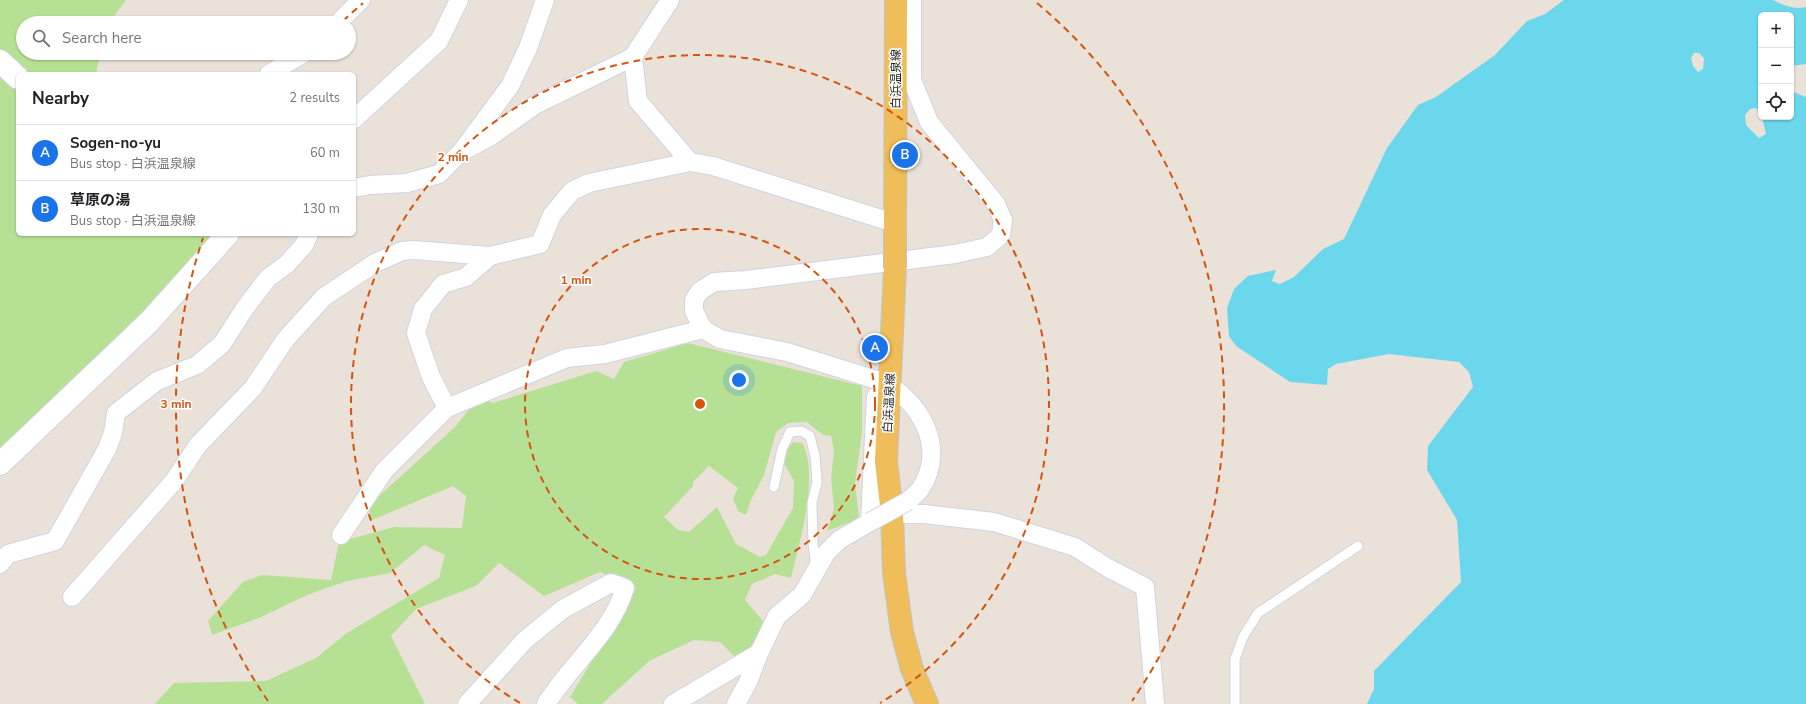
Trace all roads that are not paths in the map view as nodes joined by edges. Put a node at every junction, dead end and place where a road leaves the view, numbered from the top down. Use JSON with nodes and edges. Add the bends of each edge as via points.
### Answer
{"nodes":[{"id":1,"x":361,"y":0,"type":"edge"},
{"id":2,"x":459,"y":0,"type":"edge"},
{"id":3,"x":545,"y":0,"type":"edge"},
{"id":4,"x":670,"y":0,"type":"edge"},
{"id":5,"x":896,"y":0,"type":"edge"},
{"id":6,"x":912,"y":0,"type":"edge"},
{"id":7,"x":345,"y":16,"type":"edge"},
{"id":8,"x":633,"y":57,"type":"junction"},
{"id":9,"x":292,"y":60,"type":"edge"},
{"id":10,"x":0,"y":61,"type":"edge"},
{"id":11,"x":272,"y":72,"type":"edge"},
{"id":12,"x":16,"y":76,"type":"edge"},
{"id":13,"x":356,"y":116,"type":"edge"},
{"id":14,"x":460,"y":152,"type":"junction"},
{"id":15,"x":690,"y":162,"type":"junction"},
{"id":16,"x":356,"y":188,"type":"edge"},
{"id":17,"x":895,"y":231,"type":"junction"},
{"id":18,"x":226,"y":236,"type":"edge"},
{"id":19,"x":308,"y":236,"type":"edge"},
{"id":20,"x":490,"y":256,"type":"junction"},
{"id":21,"x":703,"y":329,"type":"junction"},
{"id":22,"x":890,"y":388,"type":"junction"},
{"id":23,"x":447,"y":408,"type":"junction"},
{"id":24,"x":0,"y":464,"type":"edge"},
{"id":25,"x":774,"y":487,"type":"dead end"},
{"id":26,"x":900,"y":507,"type":"junction"},
{"id":27,"x":870,"y":522,"type":"junction"},
{"id":28,"x":341,"y":535,"type":"dead end"},
{"id":29,"x":1358,"y":546,"type":"dead end"},
{"id":30,"x":0,"y":564,"type":"edge"},
{"id":31,"x":817,"y":569,"type":"junction"},
{"id":32,"x":72,"y":597,"type":"dead end"},
{"id":33,"x":759,"y":653,"type":"junction"},
{"id":34,"x":467,"y":704,"type":"edge"},
{"id":35,"x":546,"y":704,"type":"edge"},
{"id":36,"x":673,"y":704,"type":"edge"},
{"id":37,"x":736,"y":704,"type":"edge"},
{"id":38,"x":927,"y":704,"type":"edge"},
{"id":39,"x":1155,"y":704,"type":"edge"},
{"id":40,"x":1236,"y":704,"type":"edge"}],
"edges":[{"from":1,"to":7,"type":"street"},
{"from":2,"to":13,"type":"street","via":[[439,41]]},
{"from":3,"to":14,"type":"street","via":[[528,48],[510,86]]},
{"from":4,"to":8,"type":"street"},
{"from":5,"to":17,"type":"main road","name":"白浜温泉線"},
{"from":6,"to":21,"type":"street","via":[[912,80],[929,122],[996,204],[1003,220],[1001,235],[987,247],[955,254],[714,282],[700,291],[694,300],[694,311]]},
{"from":8,"to":14,"type":"street","via":[[535,105],[490,136]]},
{"from":8,"to":15,"type":"street","via":[[638,101]]},
{"from":9,"to":11,"type":"street"},
{"from":10,"to":12,"type":"street"},
{"from":14,"to":16,"type":"street","via":[[439,174],[407,183]]},
{"from":15,"to":17,"type":"street","via":[[713,166]]},
{"from":15,"to":20,"type":"street","via":[[590,183],[572,191],[552,215],[540,244]]},
{"from":17,"to":22,"type":"main road","name":"白浜温泉線","bridge":true},
{"from":18,"to":24,"type":"street","via":[[149,322]]},
{"from":19,"to":30,"type":"street","via":[[304,245],[287,264],[268,278],[222,344],[197,365],[158,381],[116,412],[113,433],[107,449],[55,541],[8,554]]},
{"from":20,"to":23,"type":"street","via":[[466,276],[443,284],[423,309],[416,333],[431,377]]},
{"from":20,"to":32,"type":"street","via":[[402,251],[375,262],[324,297],[285,340],[253,388],[198,445],[174,481]]},
{"from":21,"to":22,"type":"street","via":[[720,339],[787,352]]},
{"from":21,"to":23,"type":"street","via":[[605,354],[567,358]]},
{"from":22,"to":26,"type":"main road","name":"白浜温泉線","via":[[886,461]]},
{"from":22,"to":26,"type":"street","via":[[915,408],[923,420],[932,445],[927,475],[921,489]]},
{"from":22,"to":27,"type":"street","via":[[876,397]]},
{"from":23,"to":28,"type":"street","via":[[384,471]]},
{"from":25,"to":31,"type":"lane","via":[[782,449],[790,432],[800,431],[810,436],[817,482],[812,503],[813,544]]},
{"from":26,"to":27,"type":"street","bridge":true},
{"from":26,"to":38,"type":"main road","name":"白浜温泉線","via":[[894,573],[902,632],[912,669]]},
{"from":26,"to":39,"type":"street","via":[[924,514],[994,522],[1075,547],[1145,587]]},
{"from":27,"to":31,"type":"street","via":[[840,540],[826,553]]},
{"from":29,"to":40,"type":"lane","via":[[1258,613],[1243,637],[1235,659]]},
{"from":31,"to":33,"type":"street","via":[[802,595],[777,616]]},
{"from":33,"to":36,"type":"street"},
{"from":33,"to":37,"type":"street"},
{"from":34,"to":35,"type":"street","via":[[525,640],[563,609],[611,583],[625,588],[620,603],[598,639],[557,685]]}]}
